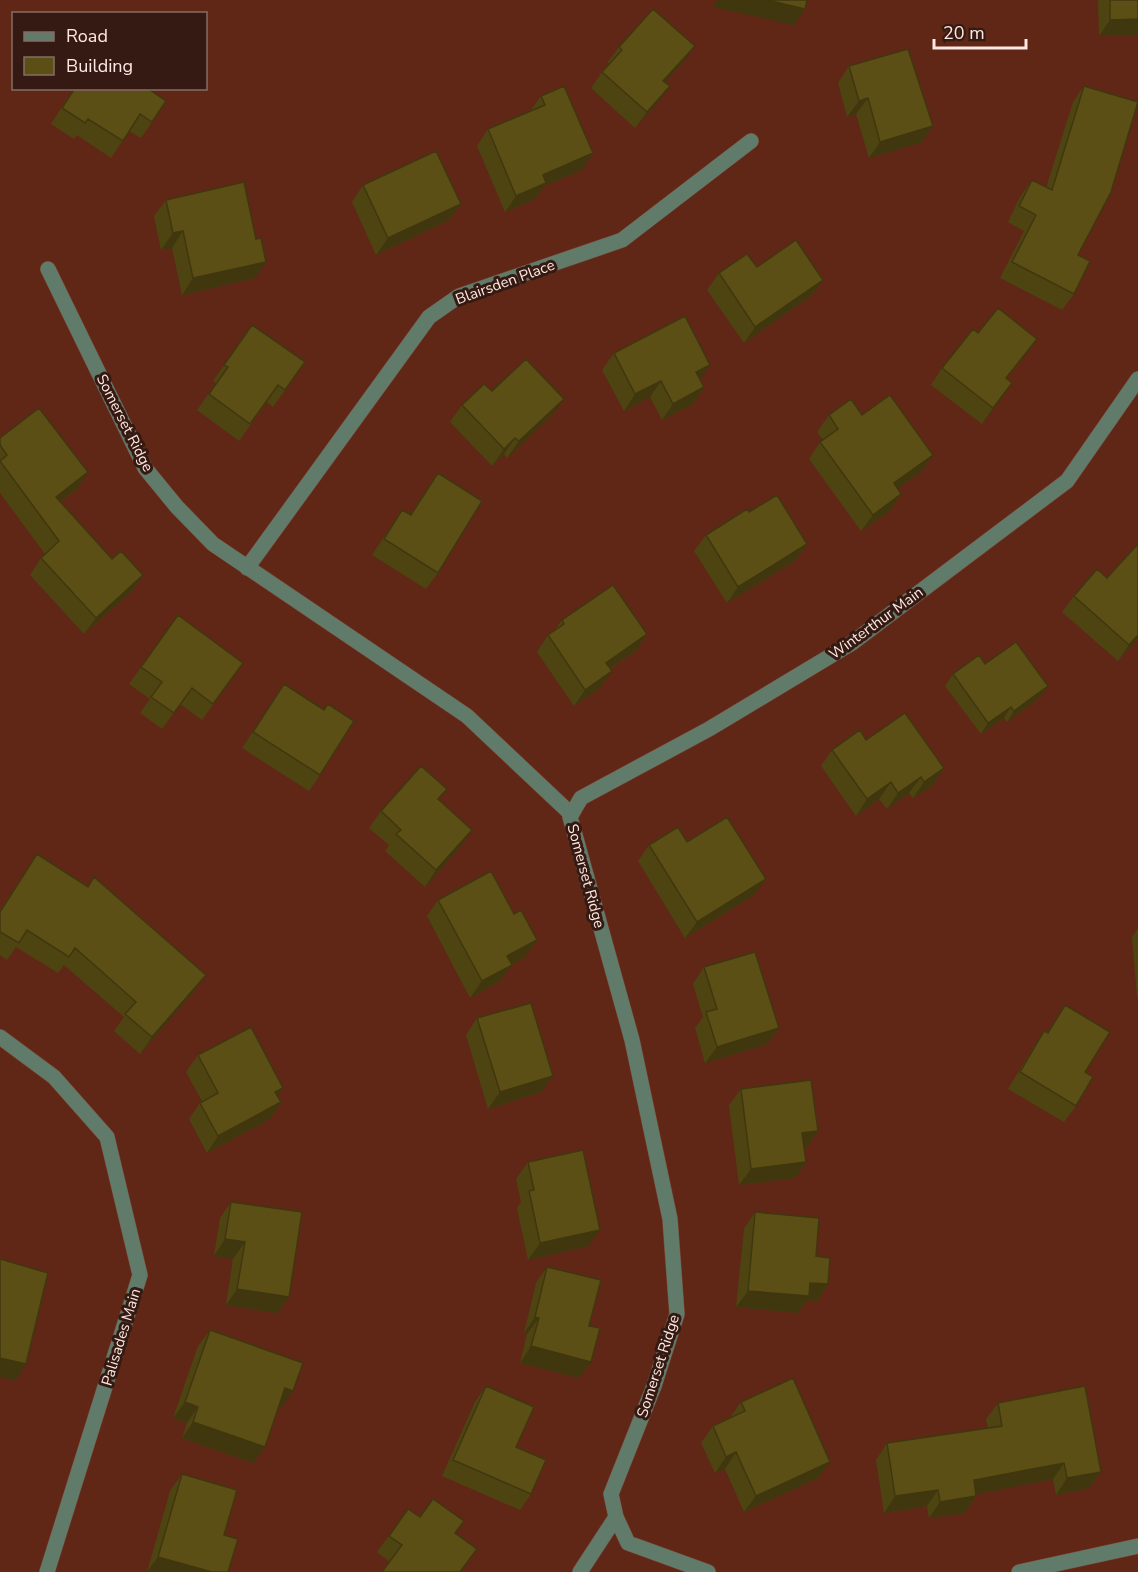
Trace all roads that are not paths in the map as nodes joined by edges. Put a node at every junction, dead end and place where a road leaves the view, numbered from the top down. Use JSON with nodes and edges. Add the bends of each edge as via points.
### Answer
{"nodes":[{"id":1,"x":751,"y":141,"type":"dead end"},
{"id":2,"x":48,"y":269,"type":"dead end"},
{"id":3,"x":1138,"y":379,"type":"edge"},
{"id":4,"x":247,"y":568,"type":"junction"},
{"id":5,"x":571,"y":814,"type":"junction"},
{"id":6,"x":0,"y":1037,"type":"edge"},
{"id":7,"x":616,"y":1516,"type":"junction"},
{"id":8,"x":1138,"y":1546,"type":"edge"},
{"id":9,"x":47,"y":1572,"type":"edge"},
{"id":10,"x":580,"y":1572,"type":"edge"},
{"id":11,"x":708,"y":1572,"type":"edge"},
{"id":12,"x":1019,"y":1572,"type":"edge"}],
"edges":[{"from":1,"to":4,"type":"street","name":"Blairsden Place","via":[[622,240],[459,296],[429,316]]},
{"from":2,"to":4,"type":"street","name":"Somerset Ridge","via":[[145,468],[213,544]]},
{"from":3,"to":5,"type":"street","name":"Winterthur Main","via":[[1067,481],[852,643],[709,729],[581,798]]},
{"from":4,"to":5,"type":"street","name":"Somerset Ridge","via":[[467,716]]},
{"from":5,"to":7,"type":"street","name":"Somerset Ridge","via":[[580,862],[632,1040],[670,1219],[677,1314],[654,1386],[610,1494]]},
{"from":6,"to":9,"type":"street","name":"Palisades Main","via":[[54,1077],[107,1137],[140,1275]]},
{"from":7,"to":10,"type":"street"},
{"from":7,"to":11,"type":"street","name":"Somerset Ridge","via":[[628,1543]]},
{"from":8,"to":12,"type":"street"}]}
